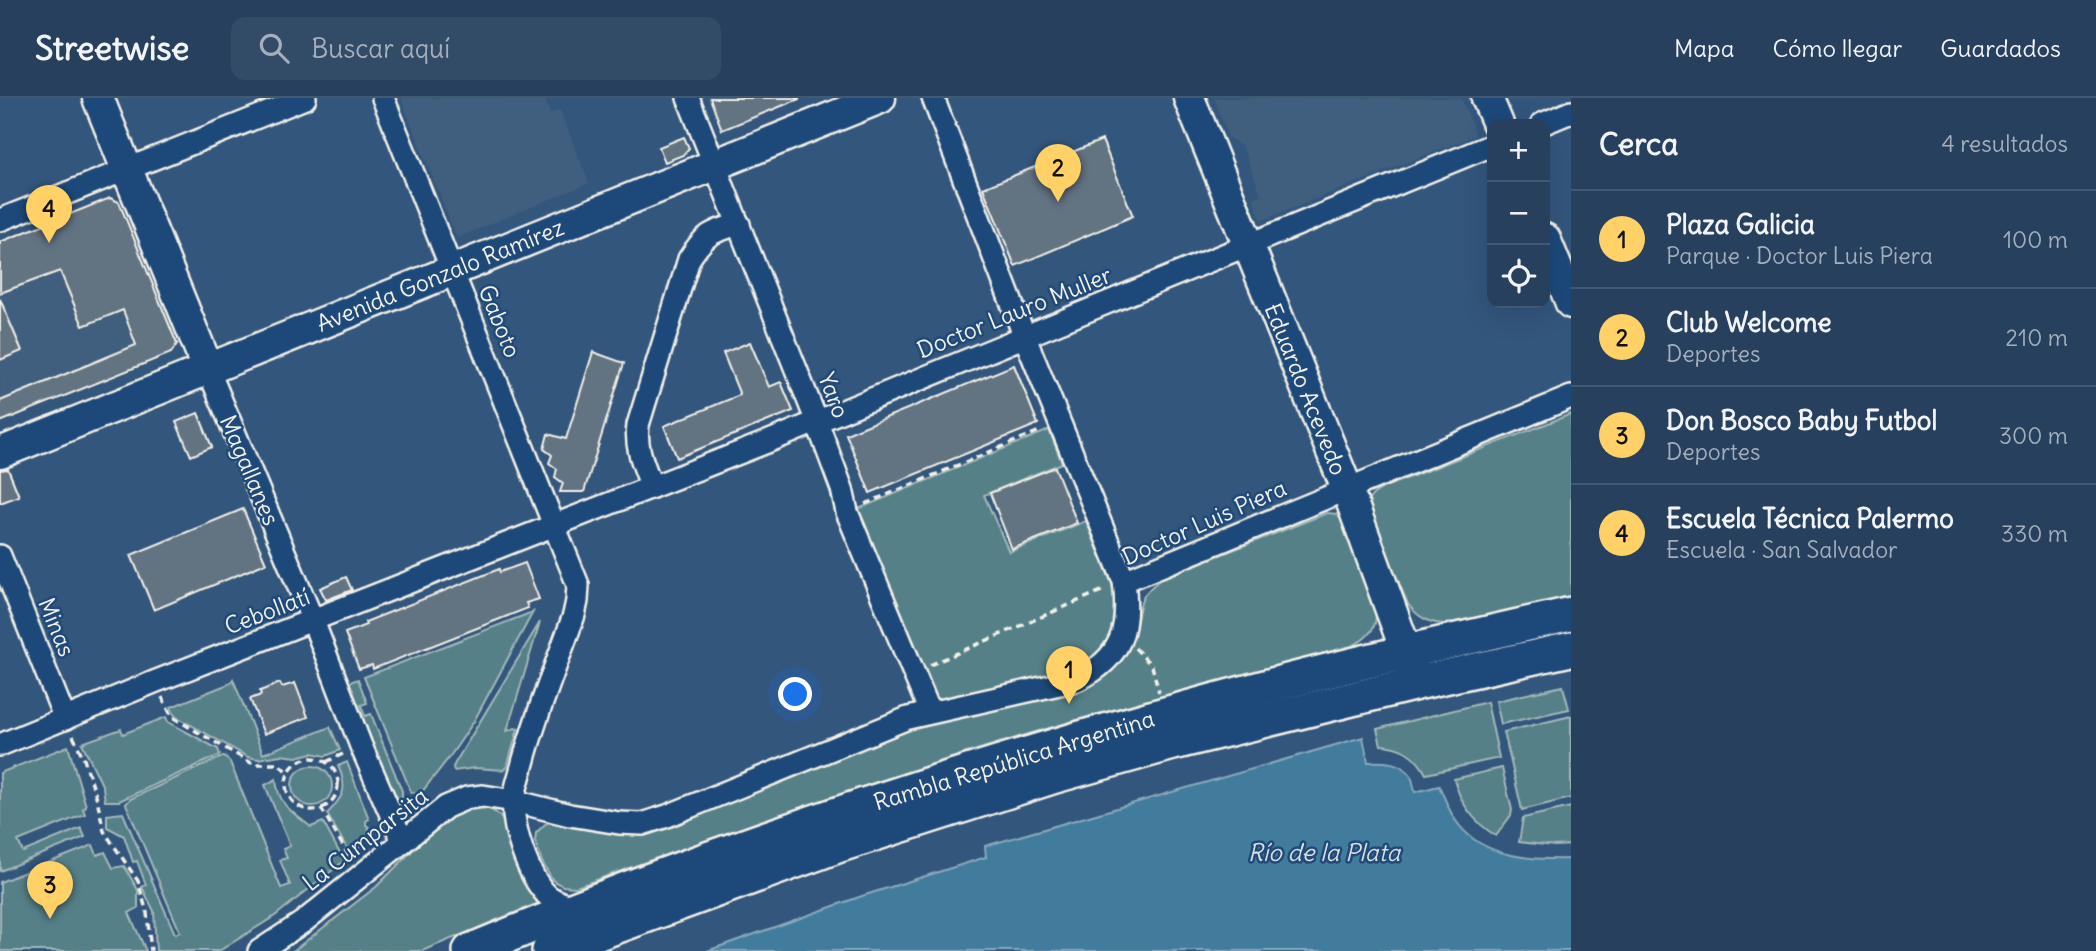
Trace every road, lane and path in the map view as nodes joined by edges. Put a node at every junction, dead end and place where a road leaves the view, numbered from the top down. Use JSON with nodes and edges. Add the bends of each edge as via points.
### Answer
{"nodes":[{"id":1,"x":98,"y":98,"type":"edge"},
{"id":2,"x":305,"y":98,"type":"edge"},
{"id":3,"x":383,"y":98,"type":"edge"},
{"id":4,"x":688,"y":98,"type":"edge"},
{"id":5,"x":880,"y":98,"type":"edge"},
{"id":6,"x":933,"y":98,"type":"edge"},
{"id":7,"x":1189,"y":98,"type":"edge"},
{"id":8,"x":1487,"y":98,"type":"edge"},
{"id":9,"x":1571,"y":112,"type":"edge"},
{"id":10,"x":1496,"y":119,"type":"edge"},
{"id":11,"x":1550,"y":121,"type":"edge"},
{"id":12,"x":1487,"y":147,"type":"edge"},
{"id":13,"x":716,"y":164,"type":"junction"},
{"id":14,"x":127,"y":170,"type":"junction"},
{"id":15,"x":0,"y":220,"type":"edge"},
{"id":16,"x":739,"y":224,"type":"junction"},
{"id":17,"x":1547,"y":245,"type":"edge"},
{"id":18,"x":1248,"y":246,"type":"junction"},
{"id":19,"x":452,"y":270,"type":"junction"},
{"id":20,"x":1571,"y":303,"type":"edge"},
{"id":21,"x":1024,"y":335,"type":"junction"},
{"id":22,"x":208,"y":369,"type":"junction"},
{"id":23,"x":1571,"y":397,"type":"edge"},
{"id":24,"x":817,"y":422,"type":"junction"},
{"id":25,"x":1060,"y":423,"type":"junction"},
{"id":26,"x":0,"y":453,"type":"edge"},
{"id":27,"x":652,"y":487,"type":"junction"},
{"id":28,"x":1347,"y":489,"type":"junction"},
{"id":29,"x":847,"y":512,"type":"junction"},
{"id":30,"x":554,"y":525,"type":"junction"},
{"id":31,"x":0,"y":556,"type":"edge"},
{"id":32,"x":1124,"y":582,"type":"junction"},
{"id":33,"x":1571,"y":614,"type":"edge"},
{"id":34,"x":313,"y":621,"type":"junction"},
{"id":35,"x":1121,"y":640,"type":"junction"},
{"id":36,"x":1571,"y":649,"type":"edge"},
{"id":37,"x":1407,"y":651,"type":"junction"},
{"id":38,"x":914,"y":672,"type":"junction"},
{"id":39,"x":154,"y":682,"type":"junction"},
{"id":40,"x":1417,"y":683,"type":"junction"},
{"id":41,"x":930,"y":712,"type":"junction"},
{"id":42,"x":1165,"y":714,"type":"junction"},
{"id":43,"x":65,"y":719,"type":"junction"},
{"id":44,"x":0,"y":745,"type":"edge"},
{"id":45,"x":288,"y":773,"type":"junction"},
{"id":46,"x":514,"y":801,"type":"junction"},
{"id":47,"x":321,"y":808,"type":"junction"},
{"id":48,"x":403,"y":842,"type":"junction"},
{"id":49,"x":363,"y":875,"type":"junction"},
{"id":50,"x":576,"y":909,"type":"junction"},
{"id":51,"x":151,"y":951,"type":"edge"},
{"id":52,"x":259,"y":951,"type":"edge"},
{"id":53,"x":470,"y":951,"type":"edge"},
{"id":54,"x":549,"y":951,"type":"edge"}],
"edges":[{"from":1,"to":14,"type":"street","name":"Magallanes"},
{"from":2,"to":14,"type":"street"},
{"from":3,"to":19,"type":"street","name":"Gaboto"},
{"from":4,"to":13,"type":"street","name":"Yaro"},
{"from":5,"to":13,"type":"street","name":"Avenida Gonzalo Ramírez"},
{"from":6,"to":21,"type":"street"},
{"from":7,"to":18,"type":"street","name":"Eduardo Acevedo"},
{"from":8,"to":10,"type":"street"},
{"from":9,"to":11,"type":"street"},
{"from":12,"to":18,"type":"street","name":"Doctor Lauro Muller"},
{"from":13,"to":16,"type":"street","name":"Yaro"},
{"from":13,"to":19,"type":"street","name":"Avenida Gonzalo Ramírez"},
{"from":14,"to":15,"type":"street"},
{"from":14,"to":22,"type":"street","name":"Magallanes"},
{"from":16,"to":24,"type":"street","name":"Yaro"},
{"from":16,"to":27,"type":"street","via":[[701,240],[689,259],[638,425],[639,450]]},
{"from":17,"to":20,"type":"street"},
{"from":18,"to":21,"type":"street","name":"Doctor Lauro Muller"},
{"from":18,"to":28,"type":"street","name":"Eduardo Acevedo"},
{"from":19,"to":22,"type":"street","name":"Avenida Gonzalo Ramírez"},
{"from":19,"to":30,"type":"street","name":"Gaboto"},
{"from":21,"to":24,"type":"street","name":"Doctor Lauro Muller"},
{"from":21,"to":25,"type":"street"},
{"from":22,"to":26,"type":"street","name":"Avenida Gonzalo Ramírez"},
{"from":22,"to":34,"type":"street","name":"Magallanes"},
{"from":23,"to":28,"type":"street","name":"Doctor Luis Piera"},
{"from":24,"to":27,"type":"street","name":"Doctor Lauro Muller"},
{"from":24,"to":29,"type":"street","name":"Yaro"},
{"from":25,"to":29,"type":"path"},
{"from":25,"to":32,"type":"street"},
{"from":27,"to":30,"type":"street","name":"Doctor Lauro Muller"},
{"from":28,"to":32,"type":"street","name":"Doctor Luis Piera"},
{"from":28,"to":37,"type":"street","name":"Eduardo Acevedo"},
{"from":29,"to":38,"type":"street","name":"Yaro"},
{"from":30,"to":34,"type":"street","name":"Cebollatí"},
{"from":30,"to":46,"type":"street","name":"Gaboto","via":[[578,584],[578,601],[529,741]]},
{"from":31,"to":43,"type":"street","name":"Minas"},
{"from":32,"to":35,"type":"street","name":"Doctor Luis Piera","via":[[1127,604]]},
{"from":32,"to":38,"type":"path"},
{"from":33,"to":37,"type":"main road","name":"Rambla República Argentina"},
{"from":34,"to":39,"type":"street","name":"Cebollatí"},
{"from":34,"to":48,"type":"street","name":"Magallanes"},
{"from":35,"to":41,"type":"street","name":"Doctor Luis Piera","via":[[1108,659],[1077,680]]},
{"from":35,"to":42,"type":"path","via":[[1152,666]]},
{"from":36,"to":40,"type":"main road","name":"Rambla República Argentina"},
{"from":37,"to":40,"type":"street","name":"Eduardo Acevedo"},
{"from":37,"to":42,"type":"main road","name":"Rambla República Argentina"},
{"from":38,"to":41,"type":"street","name":"Yaro"},
{"from":39,"to":43,"type":"street","name":"Cebollatí"},
{"from":39,"to":45,"type":"path","via":[[172,717],[253,764],[279,764]]},
{"from":40,"to":54,"type":"main road","name":"Rambla República Argentina","via":[[1055,776],[839,845]]},
{"from":41,"to":46,"type":"street","name":"Doctor Luis Piera","via":[[642,824],[570,816]]},
{"from":42,"to":50,"type":"main road","name":"Rambla República Argentina","via":[[835,815]]},
{"from":43,"to":44,"type":"street","name":"Cebollatí"},
{"from":43,"to":51,"type":"path","via":[[84,759],[104,831],[138,881]]},
{"from":45,"to":47,"type":"path","via":[[290,798],[304,808]]},
{"from":45,"to":47,"type":"path","via":[[309,758],[332,767],[337,790]]},
{"from":46,"to":48,"type":"street","name":"La Cumparsita","via":[[467,798],[446,807]]},
{"from":46,"to":50,"type":"street","via":[[524,855],[532,872],[547,894]]},
{"from":47,"to":49,"type":"path"},
{"from":48,"to":49,"type":"street","name":"La Cumparsita"},
{"from":49,"to":52,"type":"street","name":"La Cumparsita"},
{"from":50,"to":53,"type":"main road","name":"Rambla República Argentina"}]}
